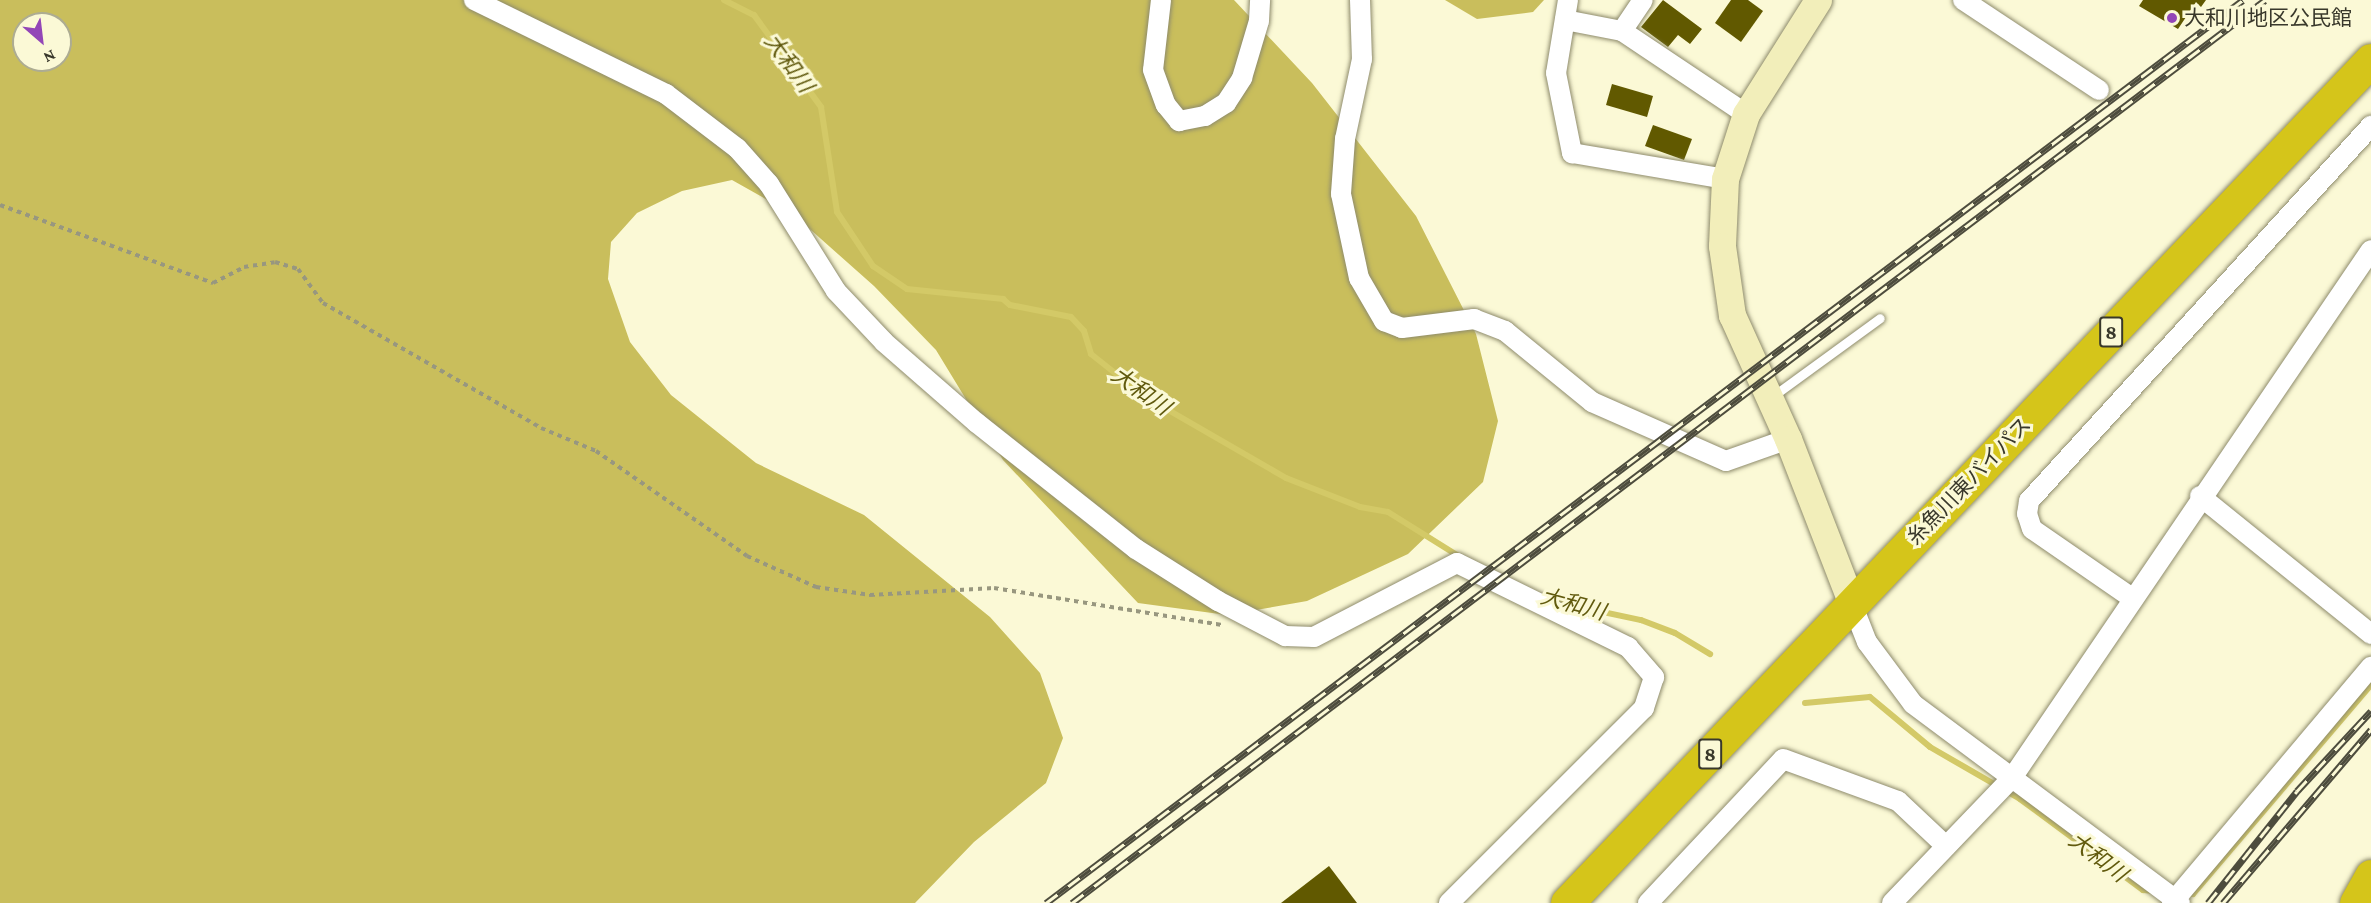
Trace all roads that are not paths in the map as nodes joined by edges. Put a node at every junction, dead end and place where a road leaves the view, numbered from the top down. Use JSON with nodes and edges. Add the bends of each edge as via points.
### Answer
{"nodes":[{"id":1,"x":474,"y":0,"type":"edge"},
{"id":2,"x":1161,"y":0,"type":"edge"},
{"id":3,"x":1260,"y":0,"type":"edge"},
{"id":4,"x":1360,"y":0,"type":"edge"},
{"id":5,"x":1568,"y":0,"type":"edge"},
{"id":6,"x":1643,"y":0,"type":"edge"},
{"id":7,"x":1818,"y":0,"type":"edge"},
{"id":8,"x":1963,"y":0,"type":"edge"},
{"id":9,"x":1988,"y":7,"type":"edge"},
{"id":10,"x":1565,"y":20,"type":"junction"},
{"id":11,"x":1622,"y":32,"type":"junction"},
{"id":12,"x":2371,"y":60,"type":"edge"},
{"id":13,"x":2099,"y":90,"type":"dead end"},
{"id":14,"x":1746,"y":114,"type":"junction"},
{"id":15,"x":2371,"y":126,"type":"edge"},
{"id":16,"x":1725,"y":179,"type":"junction"},
{"id":17,"x":2371,"y":250,"type":"edge"},
{"id":18,"x":1880,"y":318,"type":"dead end"},
{"id":19,"x":1770,"y":398,"type":"junction"},
{"id":20,"x":1788,"y":439,"type":"junction"},
{"id":21,"x":2200,"y":496,"type":"junction"},
{"id":22,"x":2132,"y":598,"type":"junction"},
{"id":23,"x":1852,"y":604,"type":"junction"},
{"id":24,"x":2371,"y":634,"type":"edge"},
{"id":25,"x":2371,"y":667,"type":"edge"},
{"id":26,"x":2012,"y":778,"type":"junction"},
{"id":27,"x":1946,"y":846,"type":"junction"},
{"id":28,"x":2371,"y":876,"type":"edge"},
{"id":29,"x":2176,"y":902,"type":"edge"},
{"id":30,"x":1449,"y":903,"type":"edge"},
{"id":31,"x":1567,"y":903,"type":"edge"},
{"id":32,"x":1648,"y":903,"type":"edge"},
{"id":33,"x":1892,"y":903,"type":"edge"},
{"id":34,"x":2356,"y":903,"type":"edge"}],
"edges":[{"from":1,"to":30,"type":"street","via":[[666,94],[737,148],[769,184],[836,291],[884,342],[977,423],[1136,549],[1218,601],[1285,636],[1314,637],[1457,563],[1628,647],[1654,677],[1644,708]]},
{"from":2,"to":3,"type":"street","via":[[1153,70],[1166,105],[1179,121],[1205,116],[1226,103],[1242,78],[1259,21]]},
{"from":4,"to":20,"type":"street","via":[[1362,59],[1344,139],[1341,194],[1359,278],[1384,321],[1402,328],[1474,319],[1505,331],[1592,402],[1726,461]]},
{"from":5,"to":10,"type":"street"},
{"from":6,"to":11,"type":"street"},
{"from":7,"to":14,"type":"street"},
{"from":8,"to":9,"type":"street"},
{"from":9,"to":13,"type":"street"},
{"from":10,"to":11,"type":"street"},
{"from":10,"to":16,"type":"street","via":[[1556,73],[1572,153]]},
{"from":11,"to":14,"type":"street"},
{"from":12,"to":23,"type":"highway","name":"糸魚川東バイパス","number":"8"},
{"from":14,"to":16,"type":"street"},
{"from":15,"to":22,"type":"street","via":[[2029,501],[2027,514],[2032,529]]},
{"from":16,"to":19,"type":"street","via":[[1725,282],[1732,315]]},
{"from":17,"to":21,"type":"street"},
{"from":18,"to":19,"type":"lane"},
{"from":19,"to":20,"type":"street"},
{"from":20,"to":23,"type":"street"},
{"from":21,"to":22,"type":"street"},
{"from":21,"to":24,"type":"street"},
{"from":22,"to":26,"type":"street"},
{"from":23,"to":26,"type":"street","via":[[1867,642],[1913,704]]},
{"from":23,"to":31,"type":"highway","name":"糸魚川東バイパス","number":"8"},
{"from":25,"to":29,"type":"street"},
{"from":26,"to":27,"type":"street"},
{"from":26,"to":29,"type":"street"},
{"from":27,"to":32,"type":"street","via":[[1898,801],[1783,759]]},
{"from":27,"to":33,"type":"street"},
{"from":28,"to":34,"type":"highway"}]}
